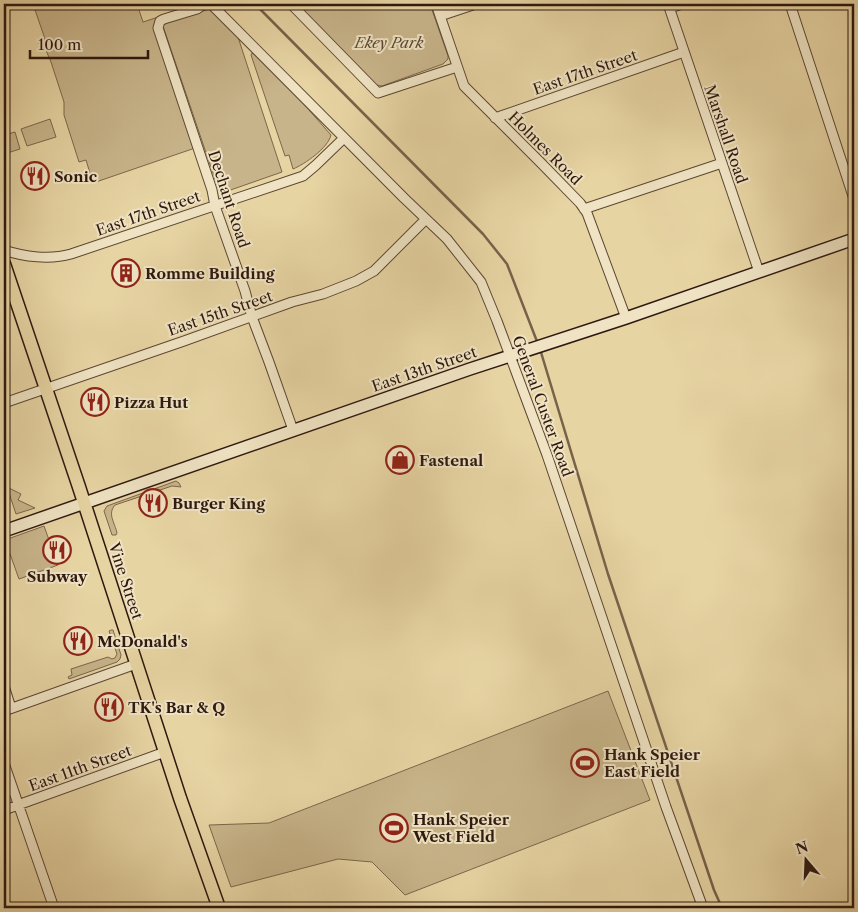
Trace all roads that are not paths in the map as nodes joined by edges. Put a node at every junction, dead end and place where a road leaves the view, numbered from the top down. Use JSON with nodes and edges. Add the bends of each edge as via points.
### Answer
{"nodes":[{"id":1,"x":204,"y":4,"type":"edge"},
{"id":2,"x":211,"y":4,"type":"edge"},
{"id":3,"x":291,"y":4,"type":"edge"},
{"id":4,"x":436,"y":4,"type":"edge"},
{"id":5,"x":476,"y":4,"type":"edge"},
{"id":6,"x":682,"y":4,"type":"edge"},
{"id":7,"x":790,"y":4,"type":"edge"},
{"id":8,"x":669,"y":6,"type":"edge"},
{"id":9,"x":440,"y":16,"type":"junction"},
{"id":10,"x":684,"y":52,"type":"junction"},
{"id":11,"x":457,"y":67,"type":"junction"},
{"id":12,"x":495,"y":118,"type":"junction"},
{"id":13,"x":344,"y":138,"type":"junction"},
{"id":14,"x":722,"y":163,"type":"junction"},
{"id":15,"x":854,"y":199,"type":"edge"},
{"id":16,"x":215,"y":206,"type":"junction"},
{"id":17,"x":584,"y":209,"type":"junction"},
{"id":18,"x":426,"y":219,"type":"junction"},
{"id":19,"x":854,"y":239,"type":"edge"},
{"id":20,"x":4,"y":250,"type":"edge"},
{"id":21,"x":4,"y":264,"type":"edge"},
{"id":22,"x":759,"y":272,"type":"junction"},
{"id":23,"x":252,"y":317,"type":"junction"},
{"id":24,"x":626,"y":318,"type":"junction"},
{"id":25,"x":510,"y":356,"type":"junction"},
{"id":26,"x":46,"y":389,"type":"junction"},
{"id":27,"x":4,"y":403,"type":"edge"},
{"id":28,"x":293,"y":430,"type":"junction"},
{"id":29,"x":84,"y":503,"type":"junction"},
{"id":30,"x":4,"y":531,"type":"edge"},
{"id":31,"x":136,"y":664,"type":"junction"},
{"id":32,"x":4,"y":686,"type":"edge"},
{"id":33,"x":7,"y":710,"type":"edge"},
{"id":34,"x":165,"y":752,"type":"junction"},
{"id":35,"x":4,"y":763,"type":"edge"},
{"id":36,"x":18,"y":805,"type":"junction"},
{"id":37,"x":4,"y":810,"type":"edge"},
{"id":38,"x":54,"y":908,"type":"edge"},
{"id":39,"x":219,"y":908,"type":"edge"},
{"id":40,"x":703,"y":908,"type":"edge"}],
"edges":[{"from":1,"to":16,"type":"street","name":"Dechant Road","via":[[160,21],[158,28]]},
{"from":2,"to":13,"type":"street","name":"General Custer Road"},
{"from":3,"to":11,"type":"street","via":[[378,93]]},
{"from":4,"to":9,"type":"street","name":"Holmes Road"},
{"from":5,"to":9,"type":"street"},
{"from":6,"to":8,"type":"street"},
{"from":7,"to":15,"type":"street"},
{"from":8,"to":10,"type":"street","name":"Marshall Road"},
{"from":9,"to":11,"type":"street","name":"Holmes Road"},
{"from":10,"to":12,"type":"street","name":"East 17th Street"},
{"from":10,"to":14,"type":"street","name":"Marshall Road"},
{"from":11,"to":12,"type":"street","name":"Holmes Road","via":[[464,86]]},
{"from":12,"to":17,"type":"street","name":"Holmes Road"},
{"from":13,"to":16,"type":"street","name":"East 17th Street","via":[[303,176]]},
{"from":13,"to":18,"type":"street","name":"General Custer Road"},
{"from":14,"to":17,"type":"street"},
{"from":14,"to":22,"type":"street","name":"Marshall Road"},
{"from":16,"to":20,"type":"street","name":"East 17th Street","via":[[59,257],[15,254]]},
{"from":16,"to":23,"type":"street","name":"Dechant Road"},
{"from":17,"to":24,"type":"street","name":"Holmes Road"},
{"from":18,"to":23,"type":"street","name":"East 15th Street","via":[[374,270],[356,281]]},
{"from":18,"to":25,"type":"street","name":"General Custer Road","via":[[447,239],[481,282]]},
{"from":19,"to":22,"type":"street","name":"East 13th Street"},
{"from":21,"to":26,"type":"main road","name":"Vine Street"},
{"from":22,"to":24,"type":"street","name":"East 13th Street"},
{"from":23,"to":26,"type":"street","name":"East 15th Street"},
{"from":23,"to":28,"type":"street","name":"Dechant Road"},
{"from":24,"to":25,"type":"street","name":"East 13th Street"},
{"from":25,"to":28,"type":"street","name":"East 13th Street"},
{"from":25,"to":40,"type":"street","name":"General Custer Road"},
{"from":26,"to":27,"type":"street","name":"East 15th Street"},
{"from":26,"to":29,"type":"main road","name":"Vine Street"},
{"from":28,"to":29,"type":"street","name":"East 13th Street"},
{"from":29,"to":30,"type":"street","name":"East 13th Street"},
{"from":29,"to":31,"type":"main road","name":"Vine Street"},
{"from":31,"to":33,"type":"street"},
{"from":31,"to":34,"type":"main road","name":"Vine Street"},
{"from":32,"to":33,"type":"street"},
{"from":34,"to":36,"type":"street","name":"East 11th Street"},
{"from":34,"to":39,"type":"main road","name":"Vine Street"},
{"from":35,"to":36,"type":"street"},
{"from":36,"to":37,"type":"street","name":"East 11th Street"},
{"from":36,"to":38,"type":"street"}]}
